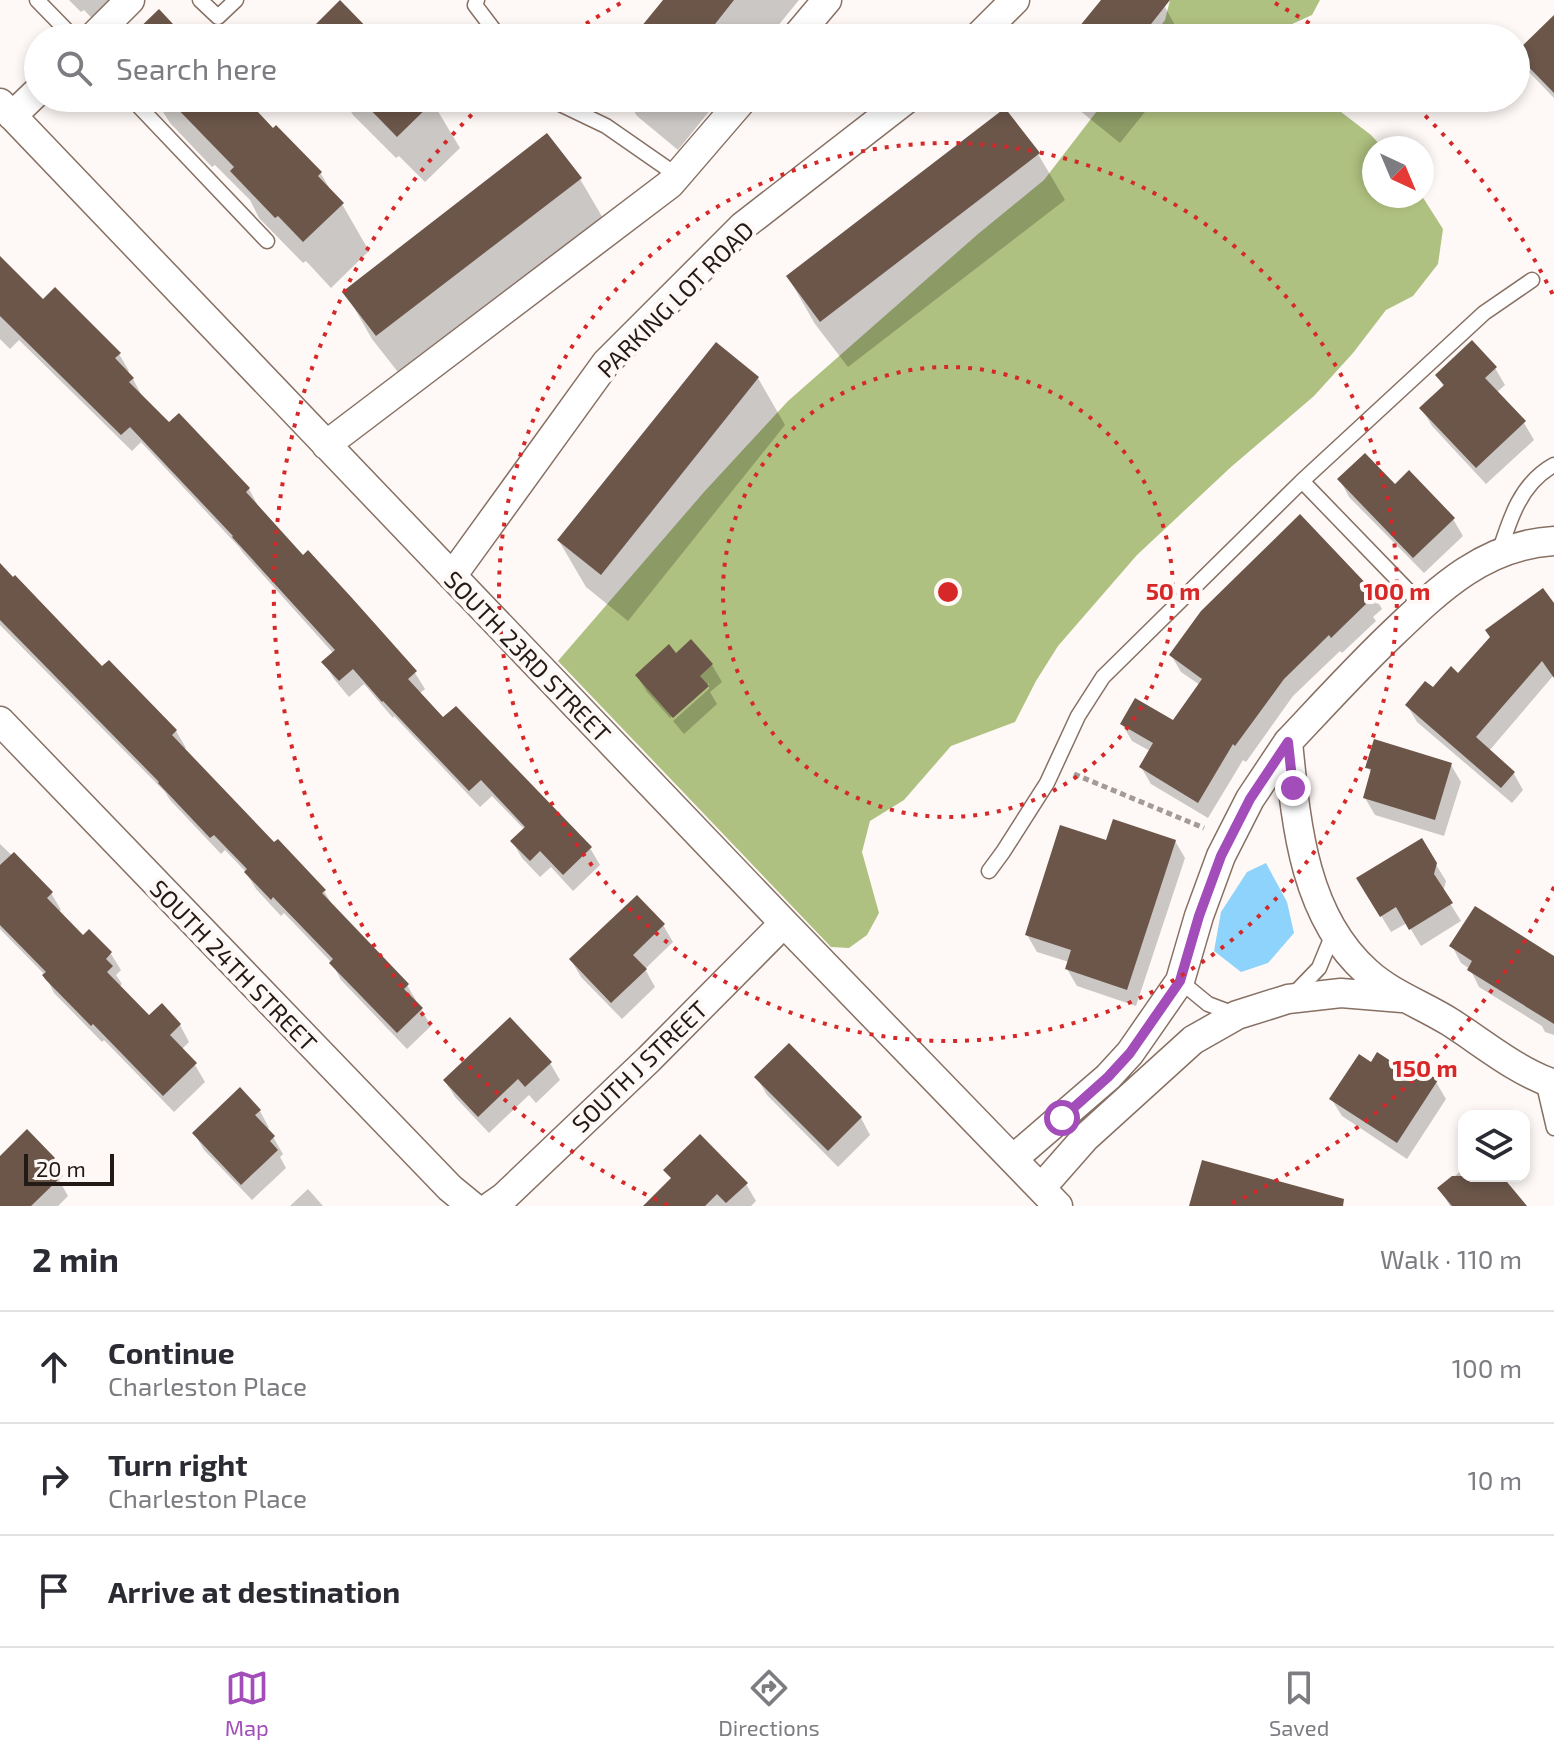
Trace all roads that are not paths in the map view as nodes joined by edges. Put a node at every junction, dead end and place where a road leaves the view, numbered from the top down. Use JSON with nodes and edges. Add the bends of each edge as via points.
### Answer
{"nodes":[{"id":1,"x":37,"y":0,"type":"edge"},
{"id":2,"x":130,"y":0,"type":"edge"},
{"id":3,"x":200,"y":0,"type":"edge"},
{"id":4,"x":236,"y":0,"type":"edge"},
{"id":5,"x":477,"y":0,"type":"edge"},
{"id":6,"x":827,"y":0,"type":"edge"},
{"id":7,"x":1015,"y":0,"type":"edge"},
{"id":8,"x":60,"y":24,"type":"edge"},
{"id":9,"x":106,"y":24,"type":"edge"},
{"id":10,"x":489,"y":24,"type":"edge"},
{"id":11,"x":807,"y":24,"type":"edge"},
{"id":12,"x":991,"y":24,"type":"edge"},
{"id":13,"x":24,"y":99,"type":"edge"},
{"id":14,"x":6,"y":110,"type":"edge"},
{"id":15,"x":144,"y":112,"type":"edge"},
{"id":16,"x":577,"y":112,"type":"edge"},
{"id":17,"x":732,"y":112,"type":"edge"},
{"id":18,"x":890,"y":112,"type":"edge"},
{"id":19,"x":678,"y":176,"type":"junction"},
{"id":20,"x":267,"y":241,"type":"dead end"},
{"id":21,"x":1532,"y":280,"type":"dead end"},
{"id":22,"x":326,"y":445,"type":"junction"},
{"id":23,"x":1554,"y":465,"type":"edge"},
{"id":24,"x":1302,"y":481,"type":"junction"},
{"id":25,"x":1554,"y":541,"type":"edge"},
{"id":26,"x":1499,"y":553,"type":"junction"},
{"id":27,"x":452,"y":576,"type":"junction"},
{"id":28,"x":1422,"y":605,"type":"junction"},
{"id":29,"x":0,"y":721,"type":"edge"},
{"id":30,"x":1288,"y":742,"type":"junction"},
{"id":31,"x":989,"y":871,"type":"dead end"},
{"id":32,"x":784,"y":923,"type":"junction"},
{"id":33,"x":1333,"y":934,"type":"junction"},
{"id":34,"x":1180,"y":981,"type":"junction"},
{"id":35,"x":1405,"y":998,"type":"junction"},
{"id":36,"x":1288,"y":999,"type":"junction"},
{"id":37,"x":1237,"y":1015,"type":"junction"},
{"id":38,"x":1548,"y":1082,"type":"edge"},
{"id":39,"x":1554,"y":1128,"type":"edge"},
{"id":40,"x":1013,"y":1159,"type":"junction"},
{"id":41,"x":1050,"y":1197,"type":"edge"},
{"id":42,"x":472,"y":1206,"type":"edge"},
{"id":43,"x":491,"y":1206,"type":"edge"}],
"edges":[{"from":1,"to":8,"type":"lane"},
{"from":2,"to":9,"type":"street"},
{"from":3,"to":4,"type":"lane","via":[[218,17]]},
{"from":5,"to":10,"type":"lane","via":[[475,5]]},
{"from":6,"to":11,"type":"street"},
{"from":7,"to":12,"type":"street"},
{"from":13,"to":14,"type":"street"},
{"from":14,"to":22,"type":"street","name":"SOUTH 23RD STREET"},
{"from":15,"to":20,"type":"lane"},
{"from":16,"to":19,"type":"lane"},
{"from":17,"to":19,"type":"street"},
{"from":18,"to":27,"type":"street","name":"PARKING LOT ROAD","via":[[743,226],[606,363]]},
{"from":19,"to":22,"type":"street"},
{"from":21,"to":24,"type":"lane","via":[[1484,313]]},
{"from":22,"to":27,"type":"street","name":"SOUTH 23RD STREET"},
{"from":23,"to":26,"type":"lane","via":[[1529,484],[1511,515]]},
{"from":24,"to":28,"type":"lane"},
{"from":24,"to":31,"type":"lane","via":[[1103,677],[1047,783]]},
{"from":25,"to":26,"type":"street"},
{"from":26,"to":28,"type":"street","via":[[1463,572]]},
{"from":27,"to":32,"type":"street","name":"SOUTH 23RD STREET"},
{"from":28,"to":30,"type":"street"},
{"from":29,"to":42,"type":"street","name":"SOUTH 24TH STREET"},
{"from":30,"to":33,"type":"street","via":[[1301,838],[1314,892]]},
{"from":30,"to":34,"type":"street","via":[[1221,856]]},
{"from":32,"to":40,"type":"street","name":"SOUTH 23RD STREET"},
{"from":32,"to":43,"type":"street","name":"SOUTH J STREET"},
{"from":33,"to":35,"type":"street","via":[[1367,972]]},
{"from":33,"to":36,"type":"lane","via":[[1319,968]]},
{"from":34,"to":37,"type":"lane","via":[[1208,1004]]},
{"from":34,"to":40,"type":"street","via":[[1108,1077]]},
{"from":35,"to":36,"type":"street","via":[[1341,993]]},
{"from":35,"to":38,"type":"street"},
{"from":36,"to":37,"type":"street"},
{"from":37,"to":41,"type":"street","via":[[1193,1040],[1085,1138]]},
{"from":38,"to":39,"type":"lane"},
{"from":40,"to":41,"type":"street","name":"SOUTH 23RD STREET"}]}
